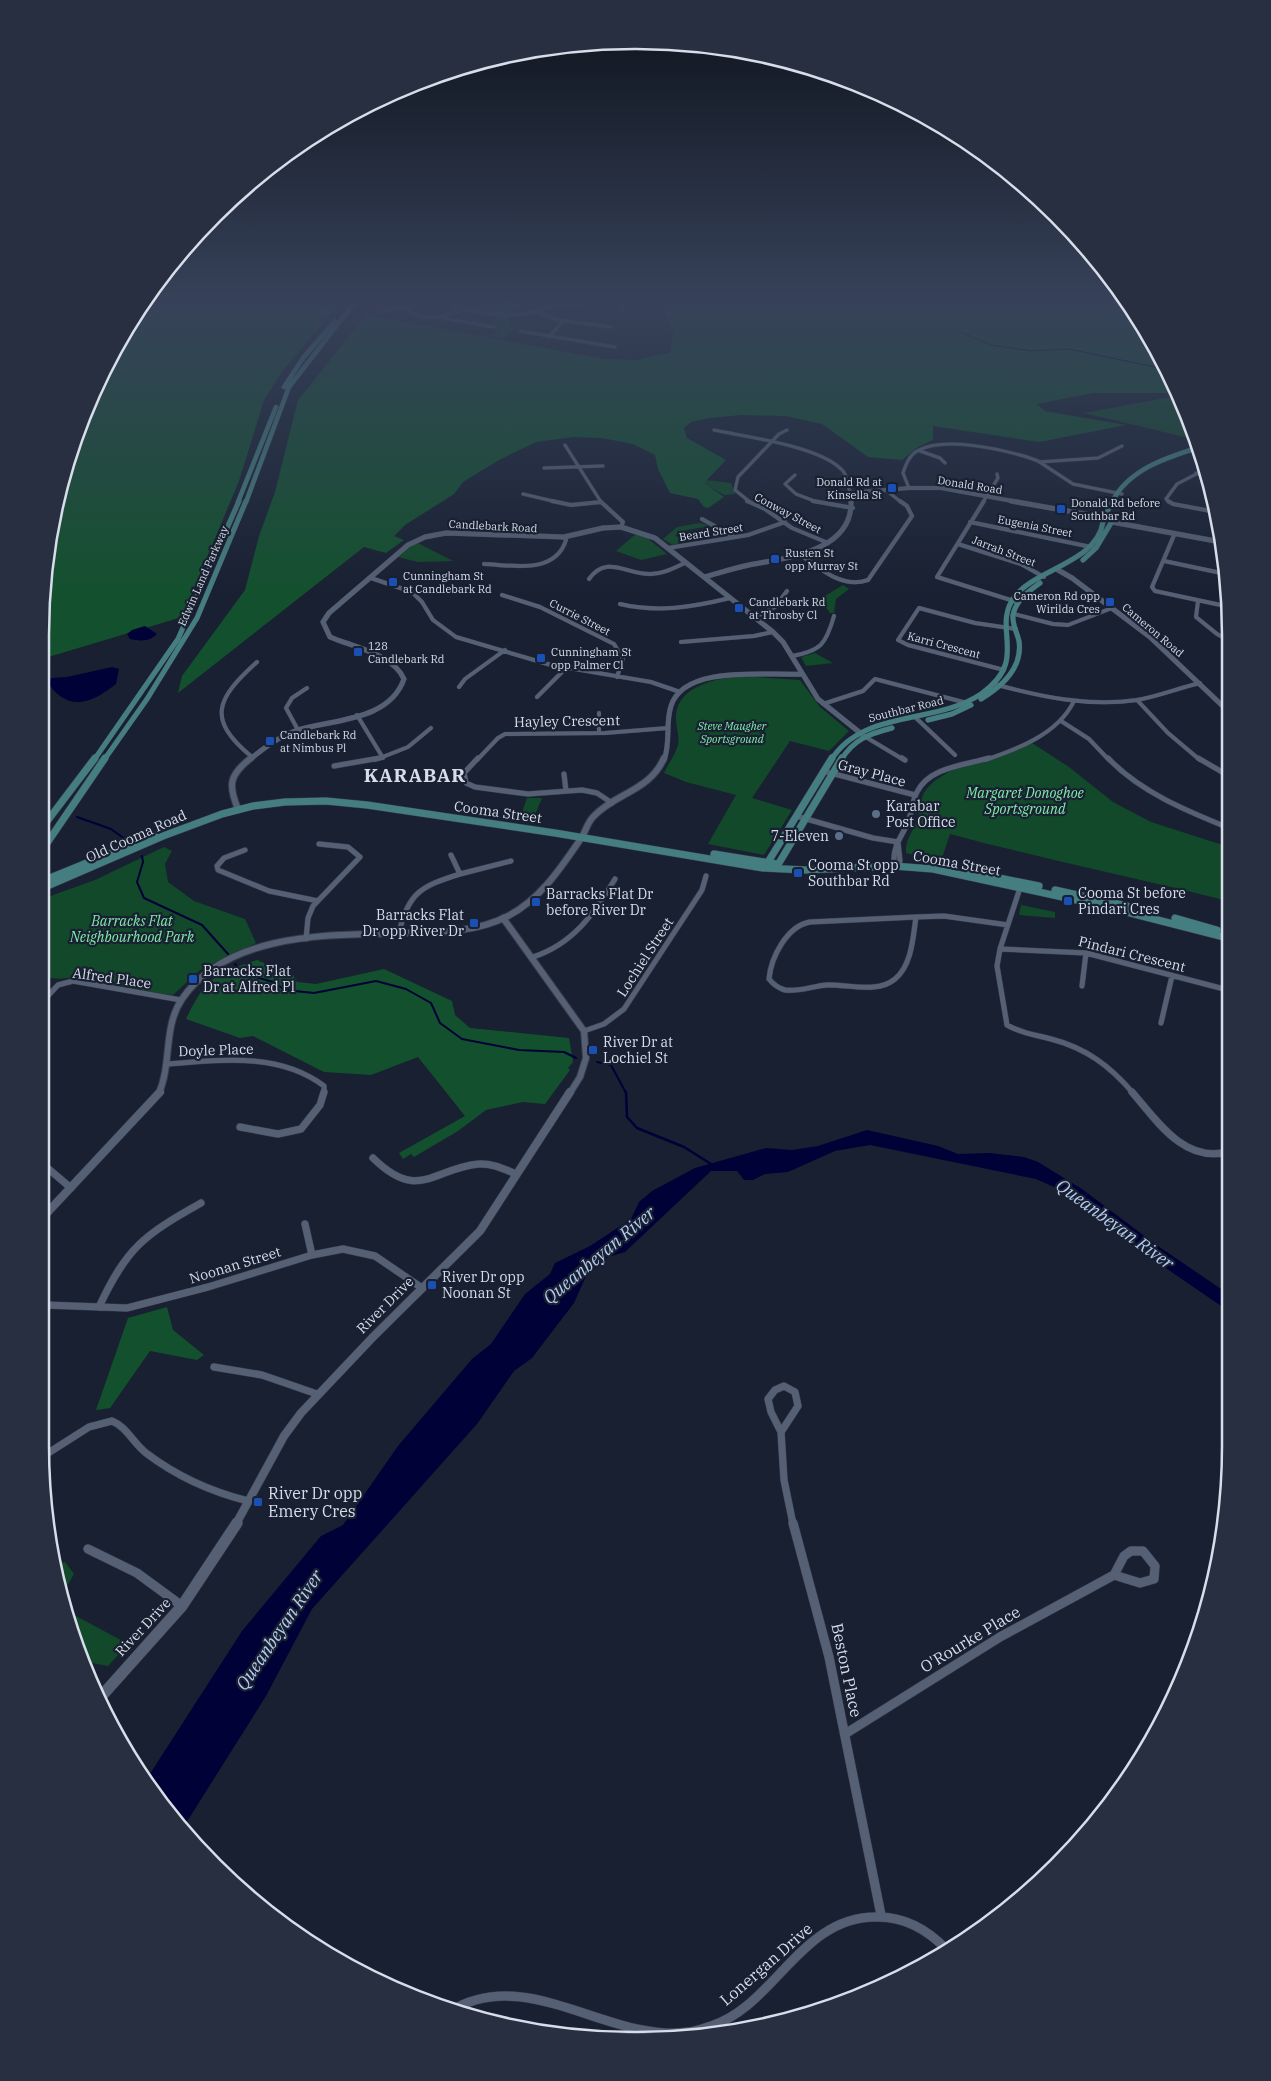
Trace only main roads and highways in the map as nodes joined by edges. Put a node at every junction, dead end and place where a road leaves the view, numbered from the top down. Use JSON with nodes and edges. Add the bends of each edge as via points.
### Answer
{"nodes":[{"id":1,"x":280,"y":399,"type":"edge"},
{"id":2,"x":284,"y":399,"type":"edge"},
{"id":3,"x":1192,"y":449,"type":"edge"},
{"id":4,"x":1120,"y":493,"type":"junction"},
{"id":5,"x":1102,"y":519,"type":"junction"},
{"id":6,"x":1112,"y":520,"type":"junction"},
{"id":7,"x":1093,"y":547,"type":"junction"},
{"id":8,"x":1076,"y":565,"type":"dead end"},
{"id":9,"x":1070,"y":569,"type":"dead end"},
{"id":10,"x":1061,"y":571,"type":"junction"},
{"id":11,"x":968,"y":704,"type":"junction"},
{"id":12,"x":862,"y":734,"type":"junction"},
{"id":13,"x":238,"y":807,"type":"joint"},
{"id":14,"x":49,"y":819,"type":"edge"},
{"id":15,"x":49,"y":840,"type":"edge"},
{"id":16,"x":129,"y":850,"type":"junction"},
{"id":17,"x":766,"y":865,"type":"junction"},
{"id":18,"x":776,"y":866,"type":"junction"},
{"id":19,"x":49,"y":879,"type":"edge"},
{"id":20,"x":49,"y":885,"type":"edge"},
{"id":21,"x":1021,"y":885,"type":"junction"},
{"id":22,"x":1222,"y":931,"type":"edge"},
{"id":23,"x":1222,"y":936,"type":"edge"}],
"edges":[{"from":1,"to":14,"type":"main road","name":"Edwin Land Parkway","via":[[225,535],[178,639],[120,725]]},
{"from":2,"to":15,"type":"main road","name":"Edwin Land Parkway","via":[[241,515],[197,618],[147,699]]},
{"from":3,"to":4,"type":"main road","via":[[1148,468],[1127,481]]},
{"from":4,"to":5,"type":"main road"},
{"from":4,"to":6,"type":"main road"},
{"from":5,"to":6,"type":"main road"},
{"from":5,"to":7,"type":"main road","via":[[1102,528]]},
{"from":6,"to":7,"type":"main road"},
{"from":7,"to":8,"type":"main road"},
{"from":7,"to":10,"type":"main road"},
{"from":9,"to":10,"type":"main road"},
{"from":10,"to":11,"type":"main road","name":"Southbar Road","via":[[1032,588],[1019,602],[1014,614],[1018,658],[1012,671],[1001,686]]},
{"from":10,"to":11,"type":"main road","name":"Southbar Road","via":[[1028,584],[1011,600],[1006,613],[1011,651],[1004,670],[994,684]]},
{"from":11,"to":12,"type":"main road","name":"Southbar Road","via":[[952,714]]},
{"from":12,"to":17,"type":"main road","name":"Southbar Road","via":[[837,749]]},
{"from":12,"to":18,"type":"main road","name":"Southbar Road","via":[[848,747]]},
{"from":13,"to":16,"type":"main road","name":"Old Cooma Road"},
{"from":13,"to":17,"type":"main road","name":"Cooma Street","via":[[313,801],[375,807]]},
{"from":16,"to":19,"type":"main road","name":"Old Cooma Road"},
{"from":16,"to":20,"type":"main road","name":"Old Cooma Road"},
{"from":17,"to":18,"type":"main road","name":"Cooma Street"},
{"from":18,"to":21,"type":"main road","name":"Cooma Street","via":[[814,870],[897,863]]},
{"from":21,"to":22,"type":"main road","name":"Cooma Street","via":[[1092,897]]},
{"from":21,"to":23,"type":"main road","name":"Cooma Street"}]}
